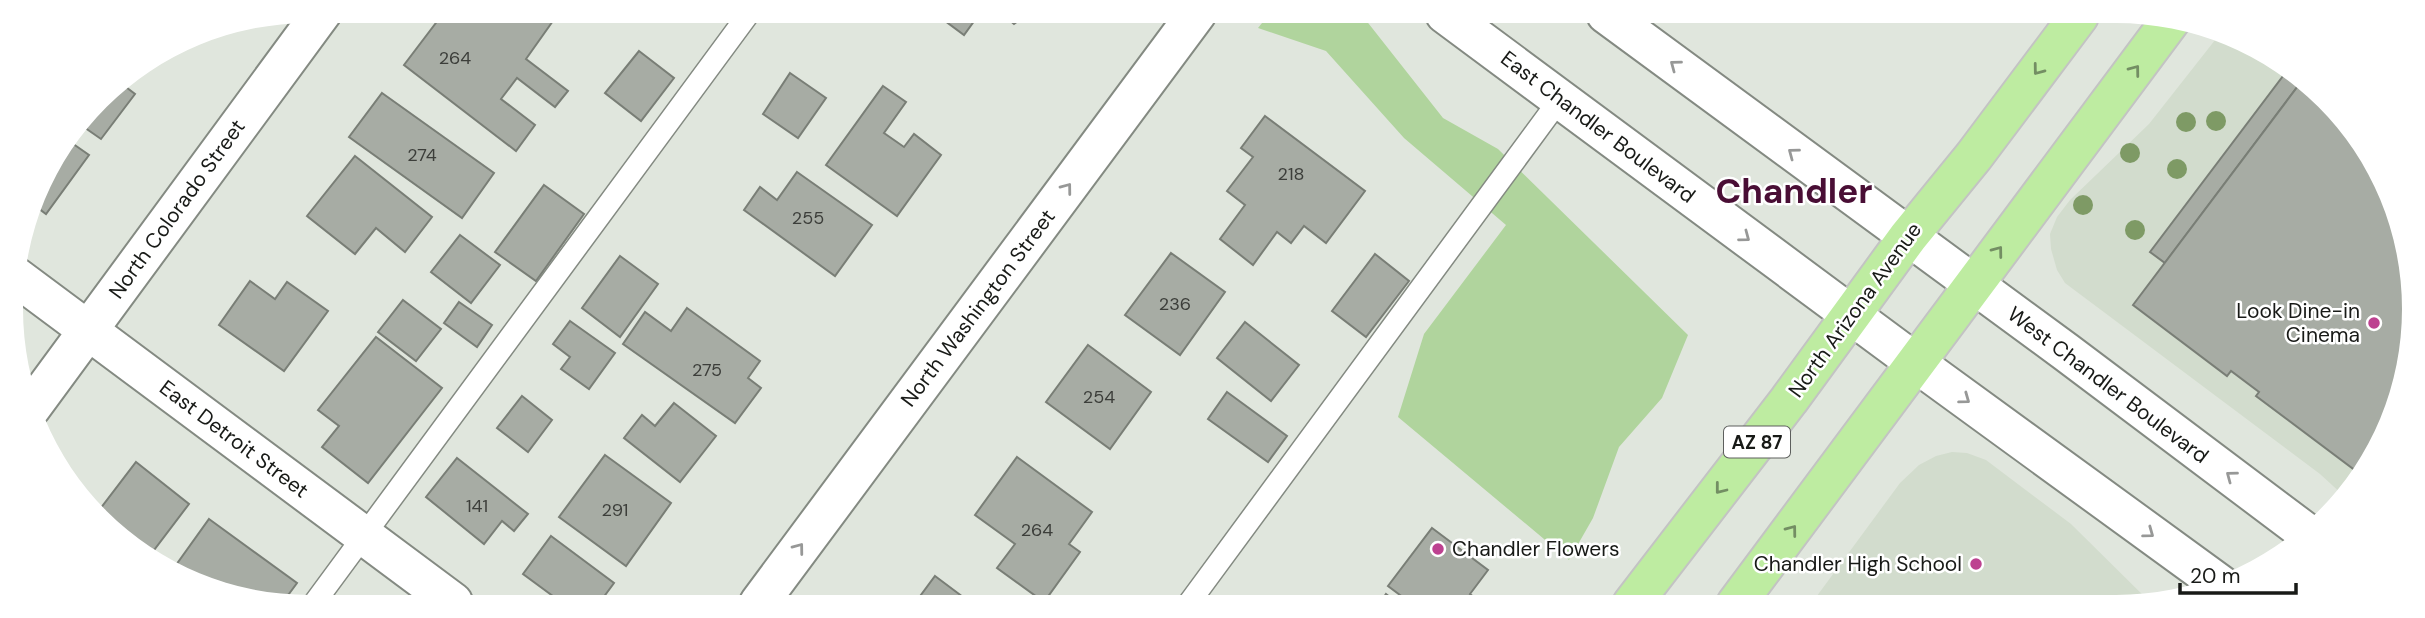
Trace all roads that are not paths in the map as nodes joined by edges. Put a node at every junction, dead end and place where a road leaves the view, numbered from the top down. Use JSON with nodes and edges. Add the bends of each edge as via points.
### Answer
{"nodes":[{"id":1,"x":313,"y":23,"type":"edge"},
{"id":2,"x":742,"y":23,"type":"edge"},
{"id":3,"x":1190,"y":23,"type":"edge"},
{"id":4,"x":1457,"y":23,"type":"edge"},
{"id":5,"x":1617,"y":23,"type":"edge"},
{"id":6,"x":2074,"y":23,"type":"edge"},
{"id":7,"x":2166,"y":27,"type":"edge"},
{"id":8,"x":1560,"y":99,"type":"junction"},
{"id":9,"x":1908,"y":237,"type":"junction"},
{"id":10,"x":24,"y":283,"type":"edge"},
{"id":11,"x":1973,"y":285,"type":"junction"},
{"id":12,"x":1851,"y":315,"type":"junction"},
{"id":13,"x":88,"y":331,"type":"junction"},
{"id":14,"x":1916,"y":363,"type":"junction"},
{"id":15,"x":38,"y":399,"type":"edge"},
{"id":16,"x":2300,"y":528,"type":"edge"},
{"id":17,"x":364,"y":536,"type":"junction"},
{"id":18,"x":2212,"y":578,"type":"edge"},
{"id":19,"x":320,"y":595,"type":"edge"},
{"id":20,"x":444,"y":595,"type":"edge"},
{"id":21,"x":764,"y":595,"type":"edge"},
{"id":22,"x":1195,"y":595,"type":"edge"},
{"id":23,"x":1639,"y":595,"type":"edge"},
{"id":24,"x":1743,"y":595,"type":"edge"}],
"edges":[{"from":1,"to":13,"type":"main road","name":"North Colorado Street"},
{"from":2,"to":17,"type":"lane"},
{"from":21,"to":3,"type":"main road","name":"North Washington Street","one_way":true},
{"from":4,"to":8,"type":"main road","name":"East Chandler Boulevard"},
{"from":9,"to":5,"type":"main road","one_way":true},
{"from":6,"to":9,"type":"main road","name":"North Arizona Avenue","number":"AZ 87","one_way":true},
{"from":11,"to":7,"type":"main road","one_way":true},
{"from":8,"to":12,"type":"main road","name":"East Chandler Boulevard","one_way":true},
{"from":8,"to":22,"type":"lane"},
{"from":9,"to":11,"type":"main road","name":"West Chandler Boulevard"},
{"from":9,"to":12,"type":"main road","name":"North Arizona Avenue","number":"AZ 87"},
{"from":10,"to":13,"type":"main road","name":"East Detroit Street"},
{"from":11,"to":14,"type":"main road"},
{"from":16,"to":11,"type":"main road","name":"West Chandler Boulevard","one_way":true},
{"from":12,"to":14,"type":"main road"},
{"from":12,"to":23,"type":"main road","name":"North Arizona Avenue","number":"AZ 87","one_way":true},
{"from":13,"to":15,"type":"main road","name":"North Colorado Street"},
{"from":13,"to":17,"type":"main road","name":"East Detroit Street"},
{"from":14,"to":18,"type":"main road","one_way":true},
{"from":24,"to":14,"type":"main road","one_way":true},
{"from":17,"to":19,"type":"lane"},
{"from":17,"to":20,"type":"main road","name":"East Detroit Street"}]}
